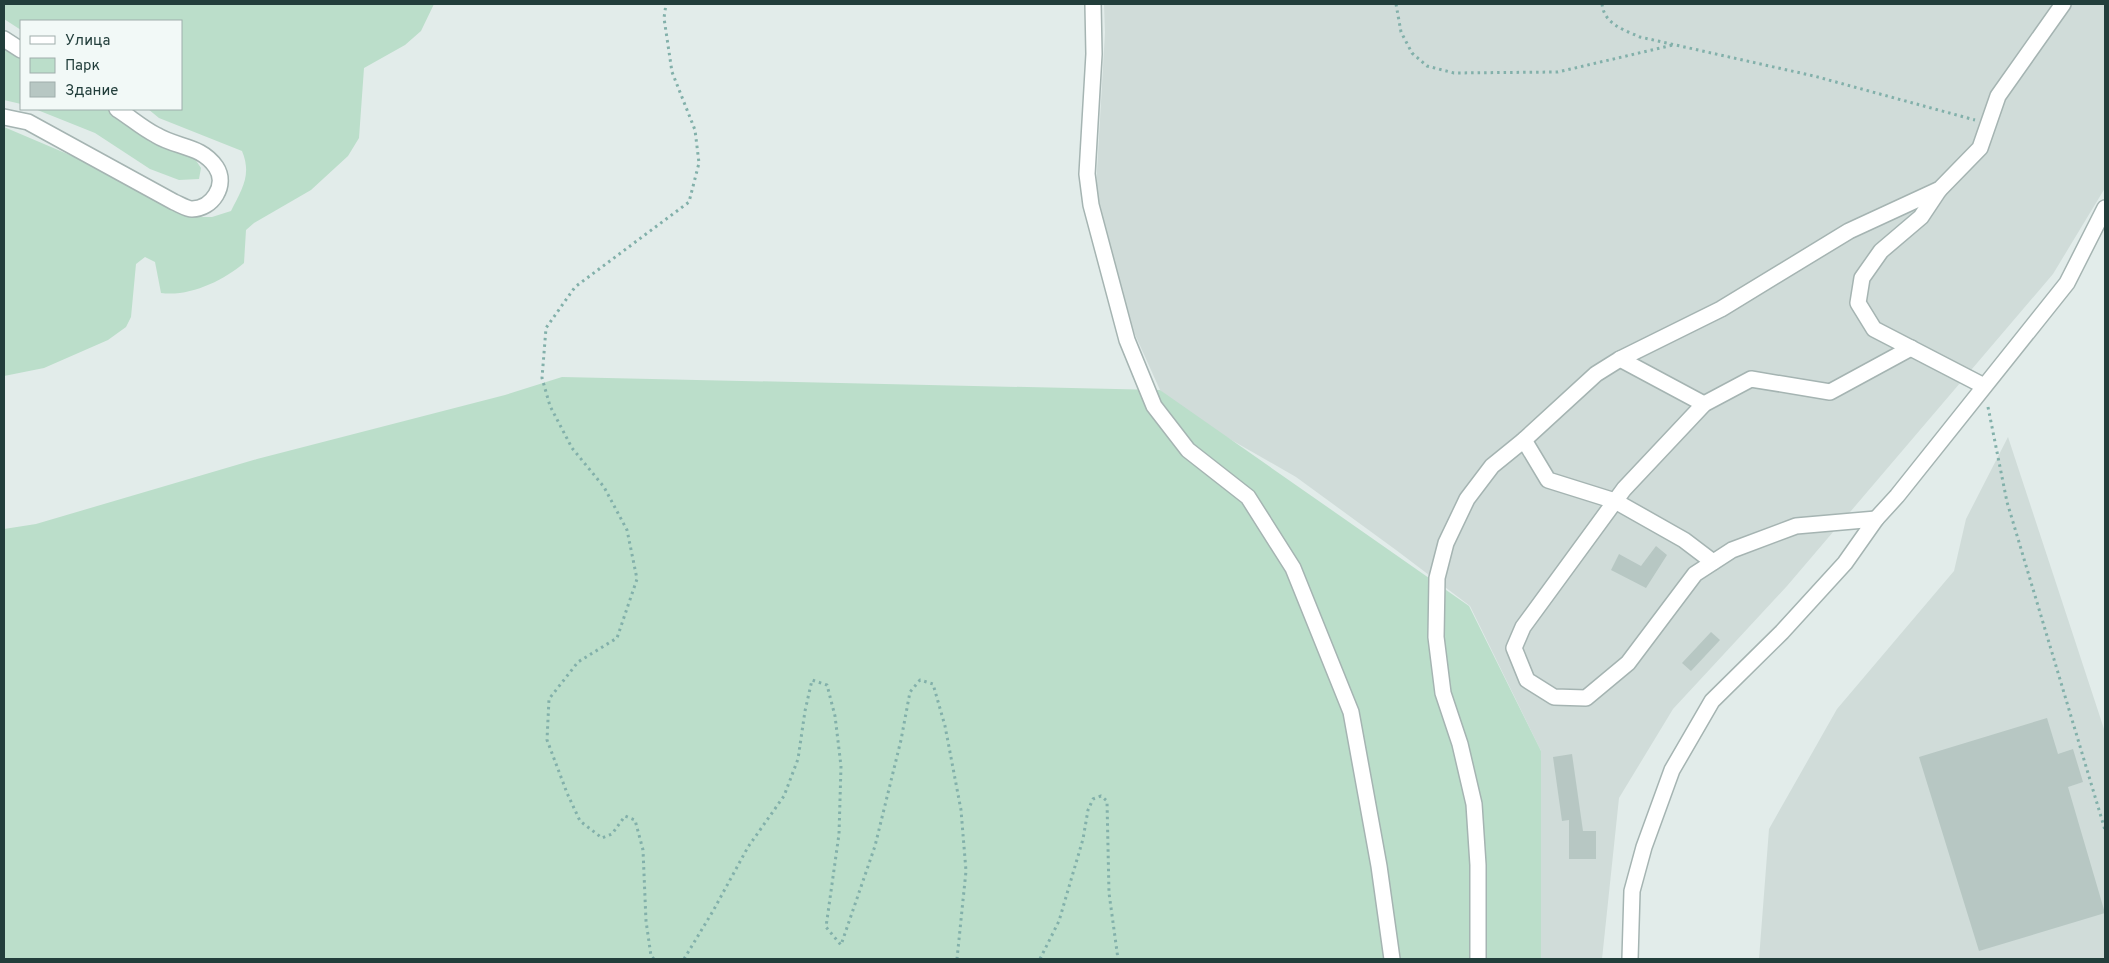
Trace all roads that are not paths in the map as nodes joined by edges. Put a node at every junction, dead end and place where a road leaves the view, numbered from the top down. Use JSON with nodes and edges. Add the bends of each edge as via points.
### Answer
{"nodes":[{"id":1,"x":1092,"y":4,"type":"edge"},
{"id":2,"x":2063,"y":4,"type":"edge"},
{"id":3,"x":4,"y":39,"type":"edge"},
{"id":4,"x":20,"y":49,"type":"edge"},
{"id":5,"x":119,"y":110,"type":"edge"},
{"id":6,"x":4,"y":117,"type":"edge"},
{"id":7,"x":1940,"y":189,"type":"junction"},
{"id":8,"x":2105,"y":208,"type":"edge"},
{"id":9,"x":1911,"y":348,"type":"junction"},
{"id":10,"x":1620,"y":359,"type":"junction"},
{"id":11,"x":1984,"y":386,"type":"junction"},
{"id":12,"x":1704,"y":404,"type":"junction"},
{"id":13,"x":1524,"y":440,"type":"junction"},
{"id":14,"x":1615,"y":501,"type":"junction"},
{"id":15,"x":1876,"y":519,"type":"junction"},
{"id":16,"x":1713,"y":562,"type":"junction"},
{"id":17,"x":1392,"y":959,"type":"edge"},
{"id":18,"x":1478,"y":959,"type":"edge"},
{"id":19,"x":1630,"y":959,"type":"edge"}],
"edges":[{"from":1,"to":17,"type":"street","via":[[1094,54],[1087,174],[1091,204],[1127,340],[1154,406],[1188,450],[1248,497],[1293,568],[1351,712]]},
{"from":2,"to":7,"type":"street","via":[[1998,96],[1980,148]]},
{"from":3,"to":4,"type":"street"},
{"from":5,"to":6,"type":"street","via":[[157,136],[203,153],[218,169],[221,182],[210,204],[192,209],[174,202],[28,122]]},
{"from":7,"to":9,"type":"street","via":[[1921,217],[1881,251],[1862,278],[1858,303],[1874,329]]},
{"from":7,"to":10,"type":"street","via":[[1849,231],[1721,309]]},
{"from":8,"to":11,"type":"street","via":[[2067,283]]},
{"from":9,"to":11,"type":"street"},
{"from":9,"to":12,"type":"street","via":[[1830,392],[1751,379]]},
{"from":10,"to":12,"type":"street"},
{"from":10,"to":13,"type":"street","via":[[1596,374]]},
{"from":11,"to":15,"type":"street"},
{"from":12,"to":14,"type":"street"},
{"from":13,"to":14,"type":"street","via":[[1548,480]]},
{"from":13,"to":18,"type":"street","via":[[1492,466],[1467,499],[1446,543],[1437,578],[1436,638],[1443,693],[1460,744],[1474,804]]},
{"from":14,"to":16,"type":"street","via":[[1684,540]]},
{"from":14,"to":16,"type":"street","via":[[1523,627],[1514,648],[1527,680],[1533,684],[1554,697],[1586,698],[1628,663],[1695,574]]},
{"from":15,"to":16,"type":"street","via":[[1796,526],[1732,550]]},
{"from":15,"to":19,"type":"street","via":[[1845,563],[1782,632],[1712,701],[1672,770],[1632,891]]}]}
